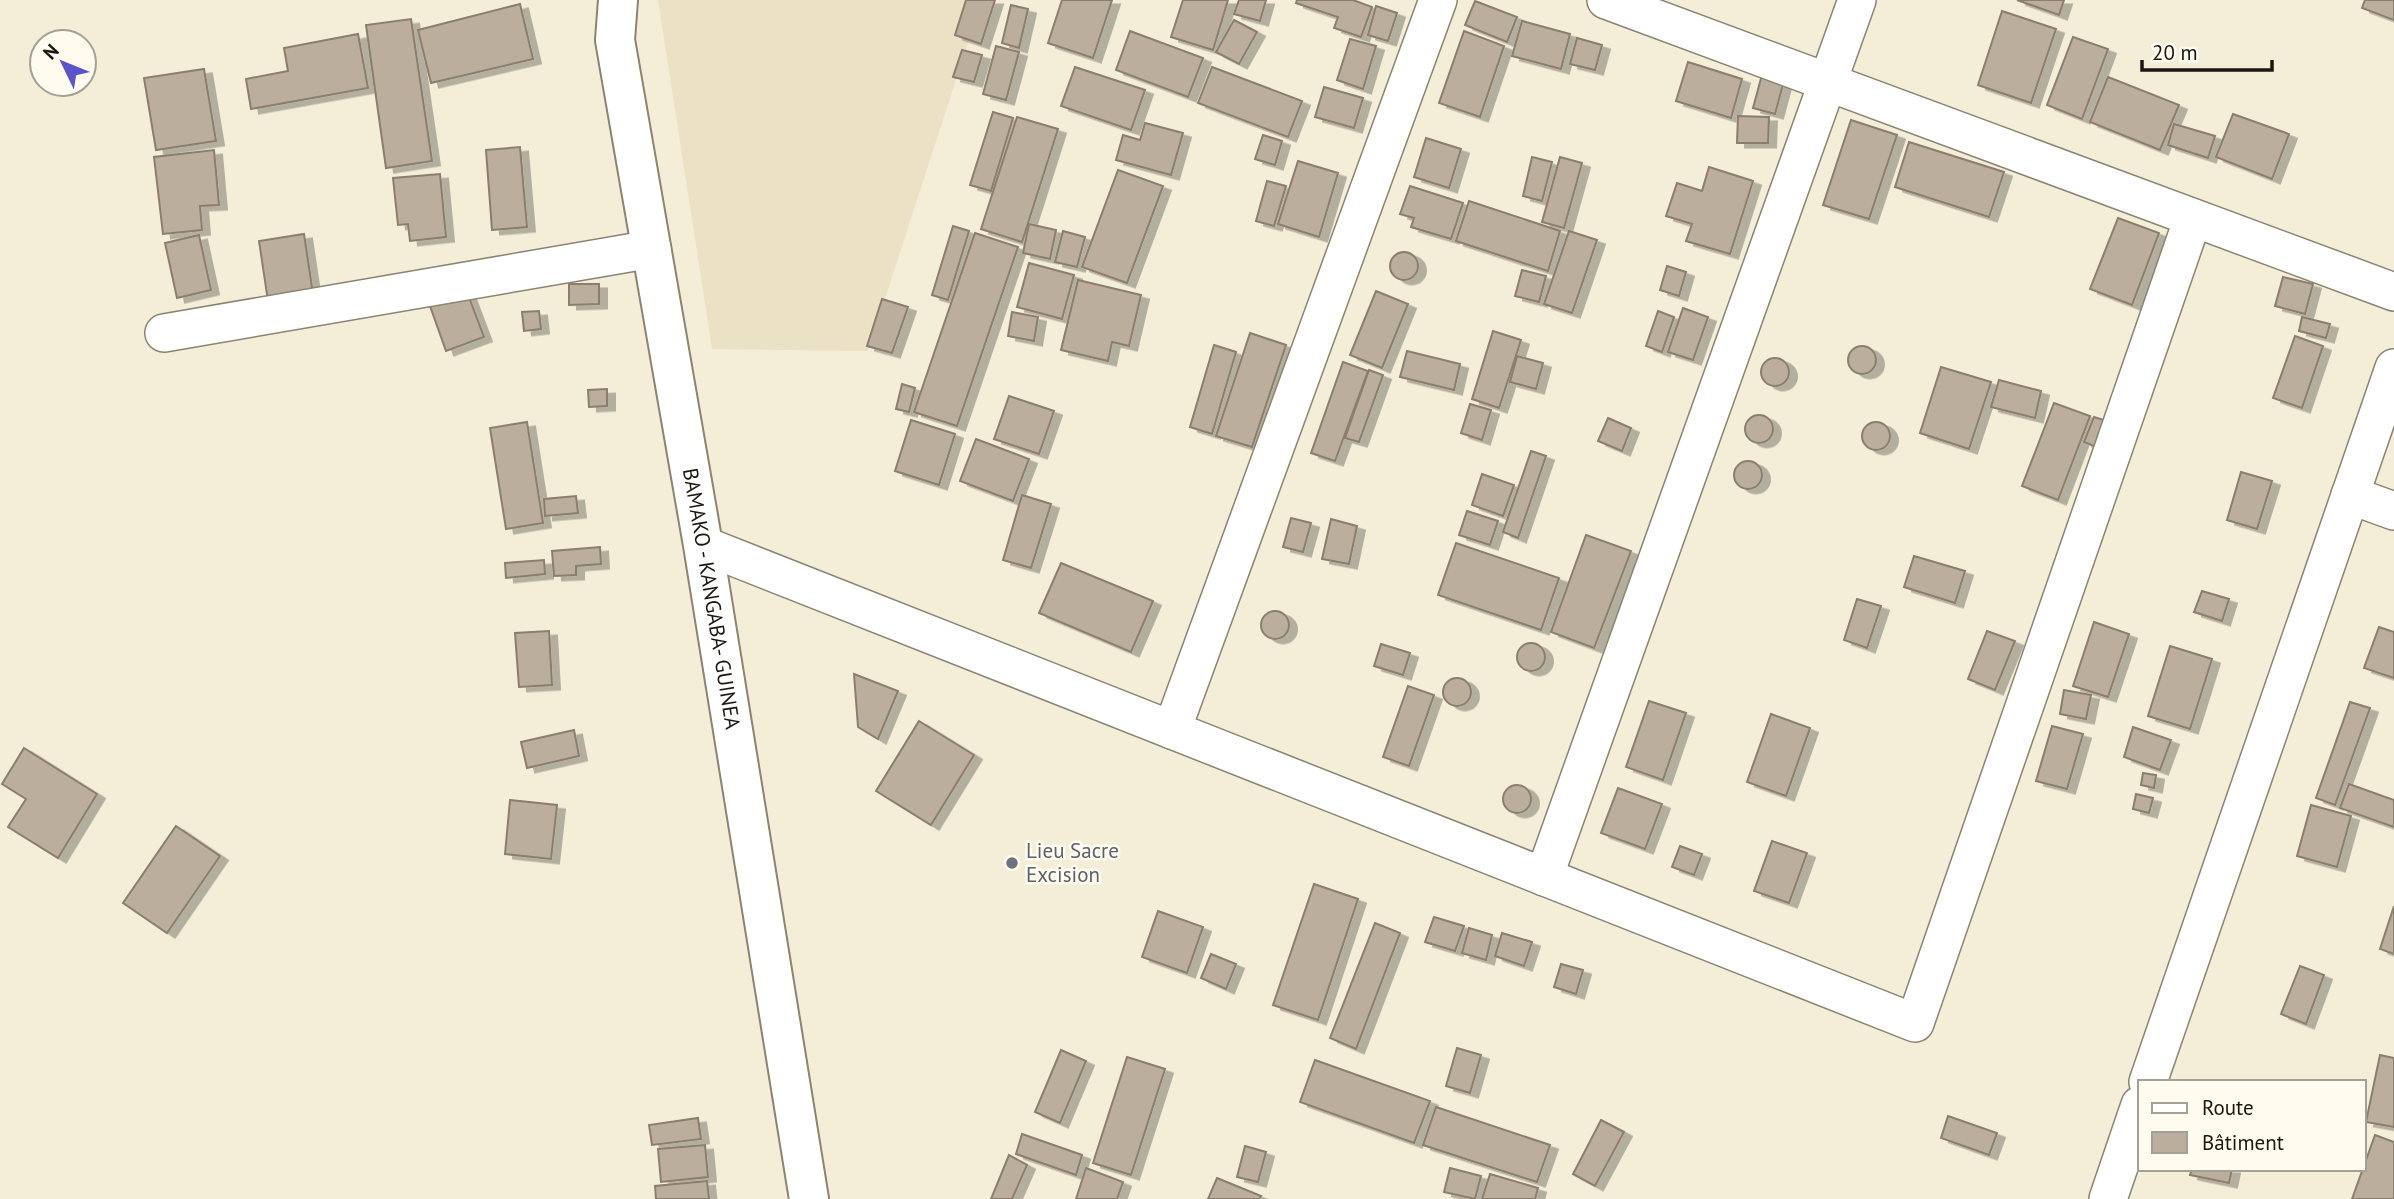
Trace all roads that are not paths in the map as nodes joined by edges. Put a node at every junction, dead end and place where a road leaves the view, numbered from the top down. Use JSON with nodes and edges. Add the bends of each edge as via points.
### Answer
{"nodes":[{"id":1,"x":618,"y":0,"type":"edge"},
{"id":2,"x":1438,"y":0,"type":"edge"},
{"id":3,"x":1606,"y":0,"type":"edge"},
{"id":4,"x":1857,"y":0,"type":"edge"},
{"id":5,"x":1828,"y":82,"type":"junction"},
{"id":6,"x":2193,"y":218,"type":"junction"},
{"id":7,"x":652,"y":249,"type":"junction"},
{"id":8,"x":2394,"y":292,"type":"edge"},
{"id":9,"x":164,"y":333,"type":"dead end"},
{"id":10,"x":2394,"y":368,"type":"edge"},
{"id":11,"x":2350,"y":495,"type":"junction"},
{"id":12,"x":2394,"y":511,"type":"edge"},
{"id":13,"x":703,"y":545,"type":"junction"},
{"id":14,"x":1172,"y":730,"type":"junction"},
{"id":15,"x":1544,"y":877,"type":"junction"},
{"id":16,"x":2149,"y":1080,"type":"edge"},
{"id":17,"x":2138,"y":1111,"type":"edge"},
{"id":18,"x":809,"y":1199,"type":"edge"},
{"id":19,"x":2108,"y":1199,"type":"edge"}],
"edges":[{"from":1,"to":7,"type":"main road","name":"BAMAKO - KANGABA- GUINEA","via":[[615,40]]},
{"from":2,"to":14,"type":"street"},
{"from":3,"to":5,"type":"street"},
{"from":4,"to":5,"type":"street"},
{"from":5,"to":6,"type":"street"},
{"from":5,"to":15,"type":"street"},
{"from":6,"to":8,"type":"street"},
{"from":6,"to":15,"type":"street","via":[[1914,1023]]},
{"from":7,"to":9,"type":"street"},
{"from":7,"to":13,"type":"main road","name":"BAMAKO - KANGABA- GUINEA"},
{"from":10,"to":11,"type":"street"},
{"from":11,"to":12,"type":"street"},
{"from":11,"to":16,"type":"street"},
{"from":13,"to":14,"type":"street"},
{"from":13,"to":18,"type":"main road","name":"BAMAKO - KANGABA- GUINEA"},
{"from":14,"to":15,"type":"street"},
{"from":17,"to":19,"type":"street"}]}
